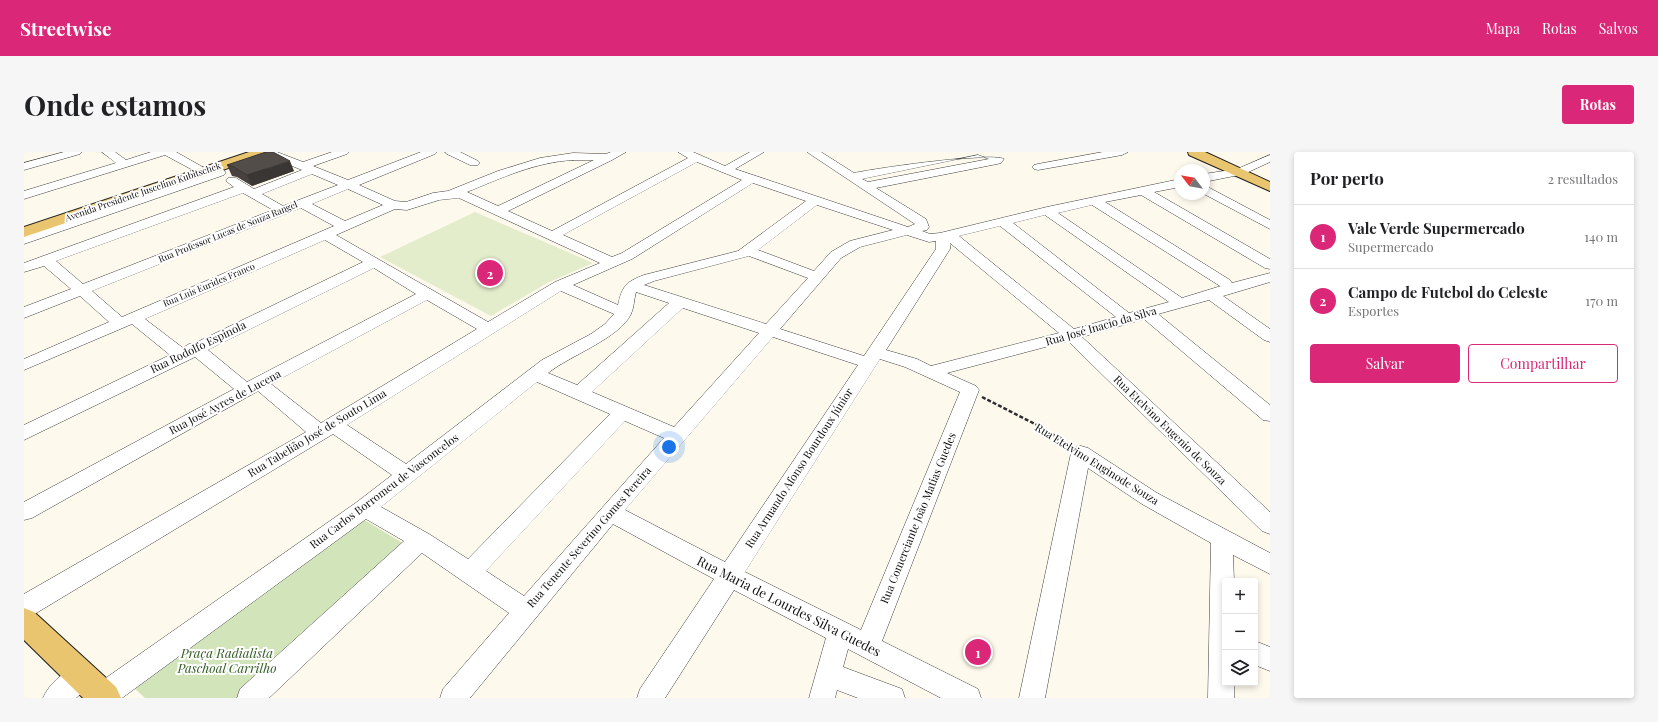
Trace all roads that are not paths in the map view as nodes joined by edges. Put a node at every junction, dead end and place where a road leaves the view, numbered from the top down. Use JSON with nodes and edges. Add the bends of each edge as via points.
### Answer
{"nodes":[{"id":1,"x":76,"y":152,"type":"edge"},
{"id":2,"x":108,"y":152,"type":"edge"},
{"id":3,"x":163,"y":152,"type":"edge"},
{"id":4,"x":168,"y":152,"type":"edge"},
{"id":5,"x":253,"y":152,"type":"edge"},
{"id":6,"x":343,"y":152,"type":"edge"},
{"id":7,"x":431,"y":152,"type":"edge"},
{"id":8,"x":452,"y":152,"type":"edge"},
{"id":9,"x":620,"y":152,"type":"edge"},
{"id":10,"x":684,"y":152,"type":"edge"},
{"id":11,"x":758,"y":152,"type":"edge"},
{"id":12,"x":813,"y":152,"type":"edge"},
{"id":13,"x":1122,"y":152,"type":"edge"},
{"id":14,"x":1194,"y":152,"type":"edge"},
{"id":15,"x":272,"y":153,"type":"edge"},
{"id":16,"x":56,"y":154,"type":"edge"},
{"id":17,"x":608,"y":158,"type":"junction"},
{"id":18,"x":696,"y":158,"type":"junction"},
{"id":19,"x":1270,"y":158,"type":"edge"},
{"id":20,"x":474,"y":163,"type":"dead end"},
{"id":21,"x":126,"y":164,"type":"junction"},
{"id":22,"x":24,"y":167,"type":"edge"},
{"id":23,"x":1038,"y":167,"type":"dead end"},
{"id":24,"x":308,"y":168,"type":"junction"},
{"id":25,"x":210,"y":170,"type":"junction"},
{"id":26,"x":725,"y":170,"type":"junction"},
{"id":27,"x":1240,"y":172,"type":"junction"},
{"id":28,"x":852,"y":177,"type":"junction"},
{"id":29,"x":1210,"y":177,"type":"edge"},
{"id":30,"x":752,"y":179,"type":"junction"},
{"id":31,"x":1174,"y":184,"type":"edge"},
{"id":32,"x":349,"y":185,"type":"junction"},
{"id":33,"x":866,"y":186,"type":"junction"},
{"id":34,"x":1270,"y":187,"type":"edge"},
{"id":35,"x":248,"y":191,"type":"junction"},
{"id":36,"x":1143,"y":191,"type":"junction"},
{"id":37,"x":1210,"y":192,"type":"edge"},
{"id":38,"x":151,"y":193,"type":"junction"},
{"id":39,"x":453,"y":193,"type":"junction"},
{"id":40,"x":24,"y":195,"type":"edge"},
{"id":41,"x":127,"y":195,"type":"junction"},
{"id":42,"x":816,"y":200,"type":"junction"},
{"id":43,"x":1094,"y":201,"type":"junction"},
{"id":44,"x":301,"y":203,"type":"junction"},
{"id":45,"x":393,"y":205,"type":"junction"},
{"id":46,"x":283,"y":211,"type":"junction"},
{"id":47,"x":498,"y":211,"type":"junction"},
{"id":48,"x":1047,"y":211,"type":"junction"},
{"id":49,"x":1003,"y":222,"type":"junction"},
{"id":50,"x":60,"y":224,"type":"junction"},
{"id":51,"x":1270,"y":225,"type":"edge"},
{"id":52,"x":345,"y":226,"type":"junction"},
{"id":53,"x":24,"y":228,"type":"edge"},
{"id":54,"x":907,"y":231,"type":"junction"},
{"id":55,"x":24,"y":232,"type":"edge"},
{"id":56,"x":325,"y":234,"type":"junction"},
{"id":57,"x":552,"y":236,"type":"junction"},
{"id":58,"x":944,"y":236,"type":"junction"},
{"id":59,"x":24,"y":240,"type":"edge"},
{"id":60,"x":748,"y":251,"type":"junction"},
{"id":61,"x":46,"y":260,"type":"junction"},
{"id":62,"x":620,"y":260,"type":"junction"},
{"id":63,"x":374,"y":263,"type":"junction"},
{"id":64,"x":26,"y":264,"type":"edge"},
{"id":65,"x":1270,"y":265,"type":"edge"},
{"id":66,"x":647,"y":273,"type":"junction"},
{"id":67,"x":818,"y":277,"type":"junction"},
{"id":68,"x":1270,"y":277,"type":"edge"},
{"id":69,"x":1225,"y":283,"type":"dead end"},
{"id":70,"x":560,"y":285,"type":"junction"},
{"id":71,"x":81,"y":290,"type":"junction"},
{"id":72,"x":427,"y":294,"type":"junction"},
{"id":73,"x":1212,"y":295,"type":"junction"},
{"id":74,"x":1175,"y":299,"type":"dead end"},
{"id":75,"x":680,"y":302,"type":"junction"},
{"id":76,"x":24,"y":313,"type":"edge"},
{"id":77,"x":624,"y":313,"type":"junction"},
{"id":78,"x":1147,"y":313,"type":"junction"},
{"id":79,"x":1122,"y":314,"type":"dead end"},
{"id":80,"x":127,"y":320,"type":"junction"},
{"id":81,"x":488,"y":329,"type":"junction"},
{"id":82,"x":770,"y":332,"type":"junction"},
{"id":83,"x":1071,"y":336,"type":"junction"},
{"id":84,"x":1270,"y":337,"type":"edge"},
{"id":85,"x":188,"y":352,"type":"junction"},
{"id":86,"x":873,"y":357,"type":"junction"},
{"id":87,"x":24,"y":365,"type":"edge"},
{"id":88,"x":932,"y":371,"type":"junction"},
{"id":89,"x":534,"y":374,"type":"junction"},
{"id":90,"x":252,"y":386,"type":"junction"},
{"id":91,"x":579,"y":393,"type":"junction"},
{"id":92,"x":623,"y":412,"type":"junction"},
{"id":93,"x":1270,"y":415,"type":"edge"},
{"id":94,"x":326,"y":429,"type":"junction"},
{"id":95,"x":24,"y":433,"type":"edge"},
{"id":96,"x":678,"y":436,"type":"junction"},
{"id":97,"x":407,"y":475,"type":"junction"},
{"id":98,"x":365,"y":508,"type":"junction"},
{"id":99,"x":24,"y":512,"type":"edge"},
{"id":100,"x":610,"y":512,"type":"junction"},
{"id":101,"x":1270,"y":525,"type":"edge"},
{"id":102,"x":1222,"y":539,"type":"junction"},
{"id":103,"x":421,"y":540,"type":"junction"},
{"id":104,"x":1270,"y":564,"type":"edge"},
{"id":105,"x":470,"y":574,"type":"junction"},
{"id":106,"x":728,"y":575,"type":"junction"},
{"id":107,"x":24,"y":607,"type":"edge"},
{"id":108,"x":526,"y":610,"type":"junction"},
{"id":109,"x":1223,"y":614,"type":"edge"},
{"id":110,"x":24,"y":621,"type":"edge"},
{"id":111,"x":840,"y":632,"type":"junction"},
{"id":112,"x":867,"y":646,"type":"junction"},
{"id":113,"x":1223,"y":650,"type":"edge"},
{"id":114,"x":1258,"y":654,"type":"edge"},
{"id":115,"x":1270,"y":659,"type":"edge"},
{"id":116,"x":82,"y":676,"type":"junction"},
{"id":117,"x":825,"y":686,"type":"edge"},
{"id":118,"x":104,"y":697,"type":"edge"},
{"id":119,"x":56,"y":698,"type":"edge"},
{"id":120,"x":250,"y":698,"type":"edge"},
{"id":121,"x":453,"y":698,"type":"edge"},
{"id":122,"x":650,"y":698,"type":"edge"},
{"id":123,"x":892,"y":698,"type":"edge"},
{"id":124,"x":968,"y":698,"type":"edge"},
{"id":125,"x":1032,"y":698,"type":"edge"},
{"id":126,"x":1221,"y":698,"type":"edge"}],
"edges":[{"from":1,"to":16,"type":"street"},
{"from":2,"to":21,"type":"street"},
{"from":3,"to":21,"type":"street"},
{"from":4,"to":25,"type":"street"},
{"from":5,"to":25,"type":"street"},
{"from":6,"to":24,"type":"street"},
{"from":7,"to":32,"type":"street","name":"Rua Professor Lucas de Souza Rangel"},
{"from":8,"to":20,"type":"street"},
{"from":9,"to":17,"type":"street"},
{"from":10,"to":18,"type":"street"},
{"from":11,"to":26,"type":"street"},
{"from":12,"to":28,"type":"street"},
{"from":13,"to":23,"type":"street"},
{"from":14,"to":27,"type":"main road"},
{"from":15,"to":24,"type":"street"},
{"from":15,"to":25,"type":"main road","name":"Avenida Presidente Juscelino Kubitschek"},
{"from":16,"to":22,"type":"street"},
{"from":17,"to":39,"type":"street","via":[[580,156],[551,159]]},
{"from":17,"to":47,"type":"street"},
{"from":18,"to":26,"type":"street"},
{"from":18,"to":57,"type":"street"},
{"from":19,"to":27,"type":"street"},
{"from":21,"to":40,"type":"street"},
{"from":24,"to":32,"type":"street"},
{"from":24,"to":35,"type":"street"},
{"from":25,"to":35,"type":"street"},
{"from":25,"to":38,"type":"main road","name":"Avenida Presidente Juscelino Kubitschek"},
{"from":25,"to":41,"type":"street"},
{"from":26,"to":30,"type":"street"},
{"from":27,"to":29,"type":"street"},
{"from":27,"to":34,"type":"main road"},
{"from":28,"to":33,"type":"street"},
{"from":28,"to":33,"type":"street","via":[[978,152],[998,159]]},
{"from":30,"to":42,"type":"street"},
{"from":30,"to":62,"type":"street","name":"Rua Tabelião José de Souto Lima"},
{"from":31,"to":36,"type":"street"},
{"from":32,"to":44,"type":"street","name":"Rua Professor Lucas de Souza Rangel"},
{"from":32,"to":45,"type":"street"},
{"from":33,"to":54,"type":"street","via":[[921,222],[922,227]]},
{"from":35,"to":46,"type":"street"},
{"from":35,"to":61,"type":"street"},
{"from":36,"to":43,"type":"street"},
{"from":36,"to":65,"type":"street"},
{"from":37,"to":51,"type":"street"},
{"from":38,"to":41,"type":"main road","name":"Avenida Presidente Juscelino Kubitschek"},
{"from":38,"to":50,"type":"street"},
{"from":39,"to":45,"type":"street","via":[[407,206]]},
{"from":39,"to":47,"type":"street","via":[[461,194]]},
{"from":41,"to":50,"type":"main road","name":"Avenida Presidente Juscelino Kubitschek"},
{"from":41,"to":53,"type":"street"},
{"from":42,"to":54,"type":"street"},
{"from":42,"to":60,"type":"street"},
{"from":43,"to":48,"type":"street"},
{"from":43,"to":69,"type":"street"},
{"from":44,"to":46,"type":"street","name":"Rua Professor Lucas de Souza Rangel"},
{"from":44,"to":52,"type":"street"},
{"from":45,"to":52,"type":"street","name":"Rua Luis Eurides Franco"},
{"from":46,"to":71,"type":"street","name":"Rua Professor Lucas de Souza Rangel"},
{"from":47,"to":57,"type":"street"},
{"from":48,"to":49,"type":"street"},
{"from":48,"to":74,"type":"street"},
{"from":49,"to":58,"type":"street"},
{"from":49,"to":79,"type":"street"},
{"from":50,"to":55,"type":"main road","name":"Avenida Presidente Juscelino Kubitschek"},
{"from":50,"to":59,"type":"street"},
{"from":52,"to":56,"type":"street","name":"Rua Luis Eurides Franco"},
{"from":54,"to":58,"type":"street","via":[[925,237]]},
{"from":54,"to":67,"type":"street","name":"Rua Tenente Severino Gomes Pereira","via":[[855,244],[845,249],[836,255]]},
{"from":56,"to":63,"type":"street"},
{"from":56,"to":80,"type":"street","name":"Rua Luis Eurides Franco"},
{"from":57,"to":62,"type":"street"},
{"from":58,"to":83,"type":"street","name":"Rua Etelvino Eugenio de Souza"},
{"from":58,"to":86,"type":"street","name":"Rua Armando Afonso Bourdoux Júnior","via":[[943,249]]},
{"from":60,"to":66,"type":"street","via":[[735,257]]},
{"from":60,"to":67,"type":"street"},
{"from":61,"to":64,"type":"street"},
{"from":61,"to":71,"type":"street"},
{"from":62,"to":66,"type":"street"},
{"from":62,"to":70,"type":"street","name":"Rua Tabelião José de Souto Lima"},
{"from":63,"to":72,"type":"street"},
{"from":63,"to":85,"type":"street","name":"Rua Rodolfo Espinola"},
{"from":66,"to":75,"type":"street"},
{"from":66,"to":77,"type":"street","via":[[628,292]]},
{"from":67,"to":82,"type":"street","name":"Rua Tenente Severino Gomes Pereira"},
{"from":68,"to":73,"type":"street","name":"Rua José Inacio da Silva"},
{"from":70,"to":77,"type":"street"},
{"from":70,"to":81,"type":"street","name":"Rua Tabelião José de Souto Lima"},
{"from":71,"to":76,"type":"street","name":"Rua Professor Lucas de Souza Rangel"},
{"from":71,"to":80,"type":"street"},
{"from":72,"to":81,"type":"street"},
{"from":72,"to":90,"type":"street","name":"Rua José Ayres de Lucena"},
{"from":73,"to":78,"type":"street","name":"Rua José Inacio da Silva"},
{"from":73,"to":84,"type":"street"},
{"from":75,"to":82,"type":"street"},
{"from":75,"to":91,"type":"street"},
{"from":77,"to":89,"type":"street","name":"Rua Carlos Borromeu de Vasconcelos","via":[[597,337]]},
{"from":78,"to":83,"type":"street","name":"Rua José Inacio da Silva"},
{"from":78,"to":93,"type":"street"},
{"from":80,"to":85,"type":"street"},
{"from":80,"to":87,"type":"street","name":"Rua Luis Eurides Franco"},
{"from":81,"to":94,"type":"street","name":"Rua Tabelião José de Souto Lima"},
{"from":82,"to":86,"type":"street"},
{"from":82,"to":96,"type":"street","name":"Rua Tenente Severino Gomes Pereira"},
{"from":83,"to":88,"type":"street","name":"Rua José Inacio da Silva"},
{"from":83,"to":101,"type":"street","name":"Rua Etelvino Eugenio de Souza"},
{"from":85,"to":90,"type":"street"},
{"from":85,"to":95,"type":"street","name":"Rua Rodolfo Espinola"},
{"from":86,"to":88,"type":"street","via":[[895,357]]},
{"from":86,"to":106,"type":"street","name":"Rua Armando Afonso Bourdoux Júnior"},
{"from":88,"to":112,"type":"street","name":"Rua Comerciante João Matias Guedes","via":[[970,390]]},
{"from":89,"to":91,"type":"street"},
{"from":89,"to":97,"type":"street","name":"Rua Carlos Borromeu de Vasconcelos"},
{"from":90,"to":94,"type":"street"},
{"from":90,"to":99,"type":"street","name":"Rua José Ayres de Lucena"},
{"from":91,"to":92,"type":"street"},
{"from":92,"to":96,"type":"street"},
{"from":92,"to":105,"type":"street"},
{"from":94,"to":97,"type":"street"},
{"from":94,"to":107,"type":"street","name":"Rua Tabelião José de Souto Lima"},
{"from":96,"to":100,"type":"street","name":"Rua Tenente Severino Gomes Pereira"},
{"from":97,"to":98,"type":"street","name":"Rua Carlos Borromeu de Vasconcelos"},
{"from":98,"to":103,"type":"street"},
{"from":98,"to":118,"type":"street","name":"Rua Carlos Borromeu de Vasconcelos"},
{"from":100,"to":106,"type":"street","name":"Rua Maria de Lourdes Silva Guedes"},
{"from":100,"to":108,"type":"street","name":"Rua Tenente Severino Gomes Pereira"},
{"from":102,"to":104,"type":"street","name":"Rua Etelvino Euginode Souza"},
{"from":102,"to":109,"type":"street"},
{"from":102,"to":125,"type":"street","name":"Rua Etelvino Euginode Souza","via":[[1118,479],[1081,453]]},
{"from":103,"to":105,"type":"street"},
{"from":103,"to":120,"type":"street"},
{"from":105,"to":108,"type":"street"},
{"from":106,"to":111,"type":"street","name":"Rua Maria de Lourdes Silva Guedes"},
{"from":106,"to":122,"type":"street","name":"Rua Armando Afonso Bourdoux Júnior"},
{"from":108,"to":121,"type":"street","name":"Rua Tenente Severino Gomes Pereira"},
{"from":110,"to":116,"type":"main road"},
{"from":111,"to":112,"type":"street","name":"Rua Maria de Lourdes Silva Guedes"},
{"from":111,"to":117,"type":"street"},
{"from":112,"to":124,"type":"street","name":"Rua Maria de Lourdes Silva Guedes"},
{"from":113,"to":126,"type":"street"},
{"from":114,"to":115,"type":"street"},
{"from":116,"to":118,"type":"main road"},
{"from":116,"to":119,"type":"street"},
{"from":117,"to":123,"type":"street"}]}
